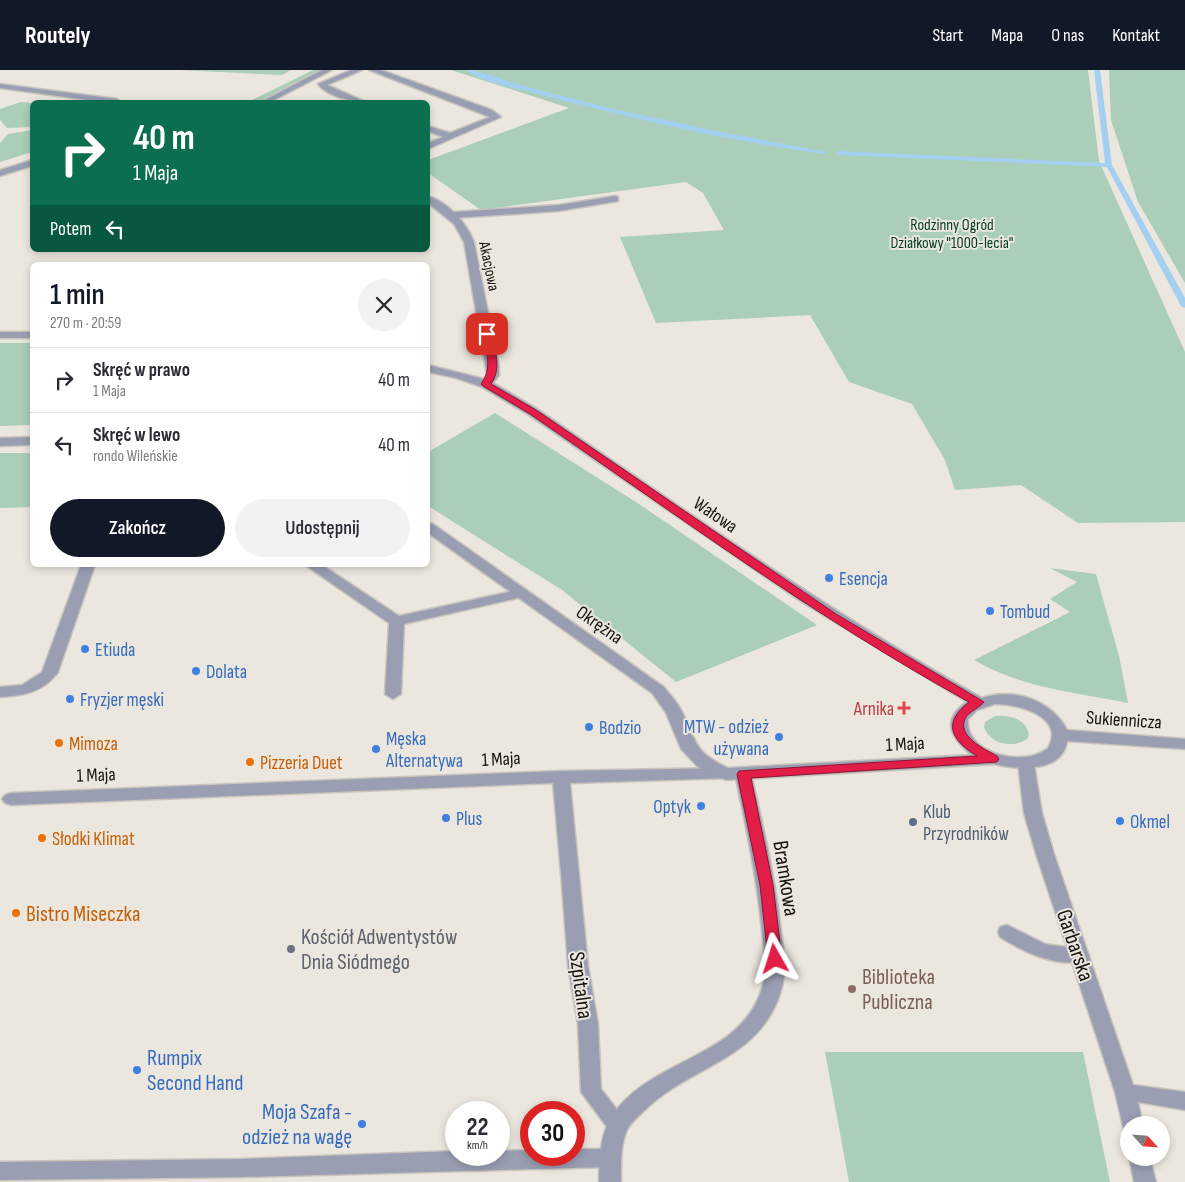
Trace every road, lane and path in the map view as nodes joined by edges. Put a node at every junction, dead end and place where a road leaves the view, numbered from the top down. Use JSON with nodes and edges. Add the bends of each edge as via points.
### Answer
{"nodes":[{"id":1,"x":328,"y":70,"type":"edge"},
{"id":2,"x":358,"y":70,"type":"edge"},
{"id":3,"x":373,"y":70,"type":"edge"},
{"id":4,"x":0,"y":86,"type":"edge"},
{"id":5,"x":102,"y":100,"type":"edge"},
{"id":6,"x":270,"y":100,"type":"edge"},
{"id":7,"x":357,"y":100,"type":"edge"},
{"id":8,"x":430,"y":129,"type":"edge"},
{"id":9,"x":449,"y":136,"type":"junction"},
{"id":10,"x":430,"y":145,"type":"edge"},
{"id":11,"x":30,"y":164,"type":"edge"},
{"id":12,"x":0,"y":173,"type":"edge"},
{"id":13,"x":430,"y":200,"type":"edge"},
{"id":14,"x":615,"y":200,"type":"dead end"},
{"id":15,"x":454,"y":215,"type":"junction"},
{"id":16,"x":0,"y":335,"type":"edge"},
{"id":17,"x":30,"y":335,"type":"edge"},
{"id":18,"x":430,"y":369,"type":"edge"},
{"id":19,"x":486,"y":384,"type":"junction"},
{"id":20,"x":30,"y":440,"type":"edge"},
{"id":21,"x":0,"y":442,"type":"edge"},
{"id":22,"x":430,"y":528,"type":"edge"},
{"id":23,"x":87,"y":567,"type":"edge"},
{"id":24,"x":315,"y":567,"type":"edge"},
{"id":25,"x":522,"y":593,"type":"junction"},
{"id":26,"x":397,"y":621,"type":"junction"},
{"id":27,"x":0,"y":692,"type":"edge"},
{"id":28,"x":393,"y":694,"type":"dead end"},
{"id":29,"x":978,"y":702,"type":"junction"},
{"id":30,"x":1061,"y":735,"type":"junction"},
{"id":31,"x":1185,"y":744,"type":"edge"},
{"id":32,"x":992,"y":759,"type":"junction"},
{"id":33,"x":1026,"y":764,"type":"junction"},
{"id":34,"x":726,"y":774,"type":"junction"},
{"id":35,"x":744,"y":774,"type":"junction"},
{"id":36,"x":552,"y":777,"type":"junction"},
{"id":37,"x":11,"y":799,"type":"dead end"},
{"id":38,"x":1008,"y":932,"type":"dead end"},
{"id":39,"x":1079,"y":955,"type":"junction"},
{"id":40,"x":1125,"y":1092,"type":"junction"},
{"id":41,"x":1185,"y":1101,"type":"edge"},
{"id":42,"x":1130,"y":1116,"type":"edge"},
{"id":43,"x":618,"y":1125,"type":"junction"},
{"id":44,"x":610,"y":1158,"type":"junction"},
{"id":45,"x":1141,"y":1166,"type":"edge"},
{"id":46,"x":0,"y":1170,"type":"edge"},
{"id":47,"x":610,"y":1182,"type":"edge"},
{"id":48,"x":1145,"y":1182,"type":"edge"}],
"edges":[{"from":1,"to":6,"type":"street"},
{"from":2,"to":7,"type":"street","via":[[322,84]]},
{"from":3,"to":9,"type":"street","via":[[497,117]]},
{"from":4,"to":5,"type":"street"},
{"from":8,"to":9,"type":"street"},
{"from":9,"to":10,"type":"street"},
{"from":11,"to":12,"type":"street"},
{"from":13,"to":15,"type":"street","name":"Akacjowa"},
{"from":14,"to":15,"type":"street","via":[[559,208]]},
{"from":15,"to":19,"type":"street","name":"Akacjowa","via":[[469,242],[481,303],[493,367]]},
{"from":16,"to":17,"type":"street"},
{"from":18,"to":19,"type":"street","name":"Wałowa"},
{"from":19,"to":29,"type":"street","name":"Wałowa","via":[[533,412],[832,616]]},
{"from":20,"to":21,"type":"street"},
{"from":22,"to":25,"type":"street","name":"Okrężna"},
{"from":23,"to":27,"type":"street","via":[[50,672],[36,686],[20,692]]},
{"from":24,"to":26,"type":"street"},
{"from":25,"to":26,"type":"street"},
{"from":25,"to":34,"type":"street","name":"Okrężna","via":[[658,690],[674,712],[687,745],[704,763]]},
{"from":26,"to":28,"type":"street"},
{"from":29,"to":30,"type":"street","via":[[994,699],[1028,704],[1043,711],[1057,724]]},
{"from":29,"to":32,"type":"street","via":[[962,714],[958,723],[960,734],[968,745]]},
{"from":30,"to":31,"type":"street","name":"Sukiennicza"},
{"from":30,"to":33,"type":"street","via":[[1059,747],[1051,756]]},
{"from":32,"to":33,"type":"street"},
{"from":32,"to":35,"type":"street","name":"1 Maja"},
{"from":33,"to":39,"type":"street","name":"Garbarska","via":[[1033,813]]},
{"from":34,"to":35,"type":"street","name":"1 Maja"},
{"from":34,"to":36,"type":"street","name":"1 Maja"},
{"from":35,"to":43,"type":"street","name":"Bramkowa","via":[[766,885],[775,959],[772,986],[764,1012],[748,1033],[728,1048],[658,1086],[637,1102]]},
{"from":36,"to":37,"type":"street","name":"1 Maja"},
{"from":36,"to":43,"type":"street","name":"Szpitalna","via":[[571,885],[578,966],[588,1024],[590,1092]]},
{"from":38,"to":39,"type":"street","via":[[1026,945],[1055,955]]},
{"from":39,"to":40,"type":"street","name":"Garbarska"},
{"from":40,"to":41,"type":"street"},
{"from":40,"to":42,"type":"street","name":"Garbarska"},
{"from":43,"to":44,"type":"street"},
{"from":44,"to":46,"type":"street","via":[[231,1168]]},
{"from":44,"to":47,"type":"street"},
{"from":45,"to":48,"type":"street"}]}
